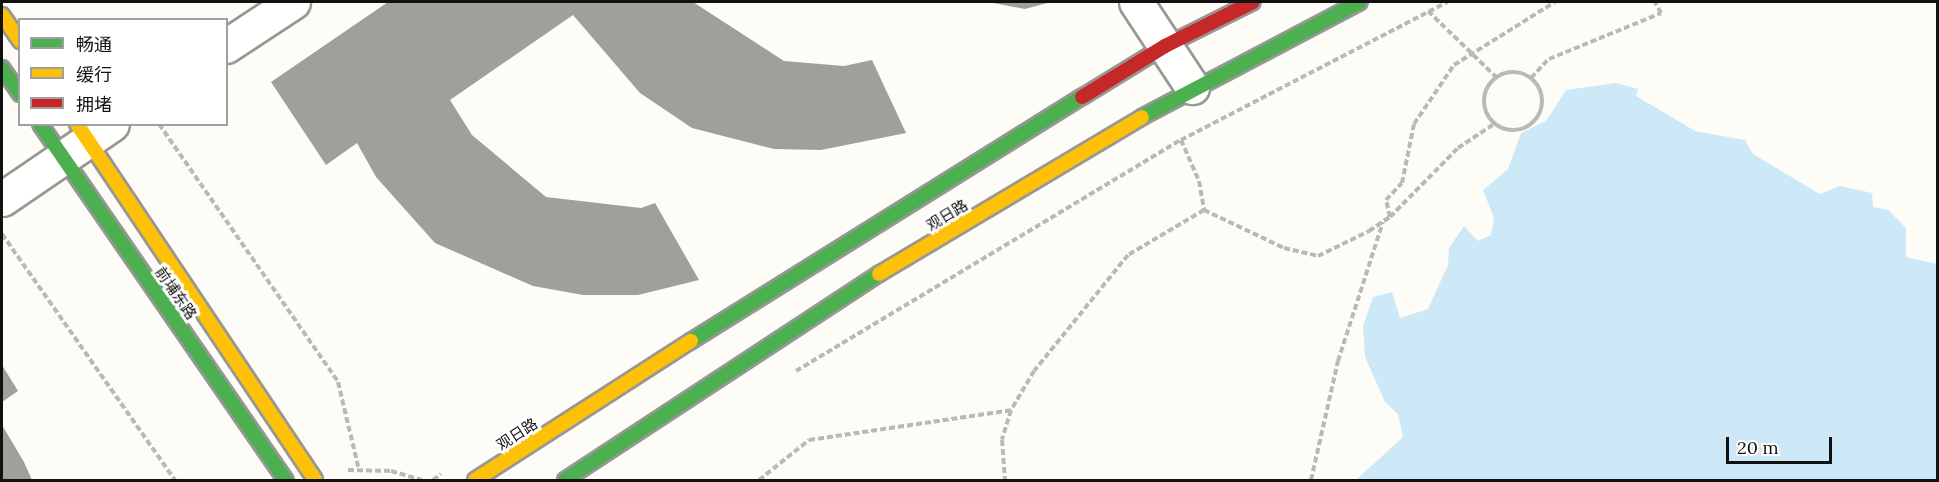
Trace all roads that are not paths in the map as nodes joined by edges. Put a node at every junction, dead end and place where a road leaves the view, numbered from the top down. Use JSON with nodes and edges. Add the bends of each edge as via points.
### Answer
{"nodes":[{"id":1,"x":293,"y":2,"type":"edge"},
{"id":2,"x":1136,"y":2,"type":"edge"},
{"id":3,"x":1253,"y":2,"type":"edge"},
{"id":4,"x":1360,"y":2,"type":"edge"},
{"id":5,"x":2,"y":15,"type":"edge"},
{"id":6,"x":18,"y":38,"type":"edge"},
{"id":7,"x":228,"y":45,"type":"edge"},
{"id":8,"x":1165,"y":46,"type":"junction"},
{"id":9,"x":2,"y":68,"type":"edge"},
{"id":10,"x":1192,"y":87,"type":"junction"},
{"id":11,"x":18,"y":91,"type":"edge"},
{"id":12,"x":47,"y":126,"type":"edge"},
{"id":13,"x":85,"y":137,"type":"edge"},
{"id":14,"x":2,"y":199,"type":"edge"},
{"id":15,"x":314,"y":479,"type":"edge"},
{"id":16,"x":286,"y":480,"type":"edge"},
{"id":17,"x":475,"y":480,"type":"edge"},
{"id":18,"x":565,"y":480,"type":"edge"}],
"edges":[{"from":1,"to":7,"type":"street"},
{"from":2,"to":8,"type":"street"},
{"from":3,"to":8,"type":"street","name":"观日路"},
{"from":4,"to":10,"type":"street","name":"观日路"},
{"from":5,"to":6,"type":"street"},
{"from":8,"to":10,"type":"street"},
{"from":8,"to":17,"type":"street","name":"观日路","via":[[801,270]]},
{"from":9,"to":11,"type":"street"},
{"from":10,"to":18,"type":"street","name":"观日路","via":[[805,319]]},
{"from":12,"to":13,"type":"street","name":"前埔东路"},
{"from":13,"to":14,"type":"street"},
{"from":13,"to":15,"type":"street","name":"前埔东路"},
{"from":13,"to":16,"type":"street","name":"前埔东路"}]}
